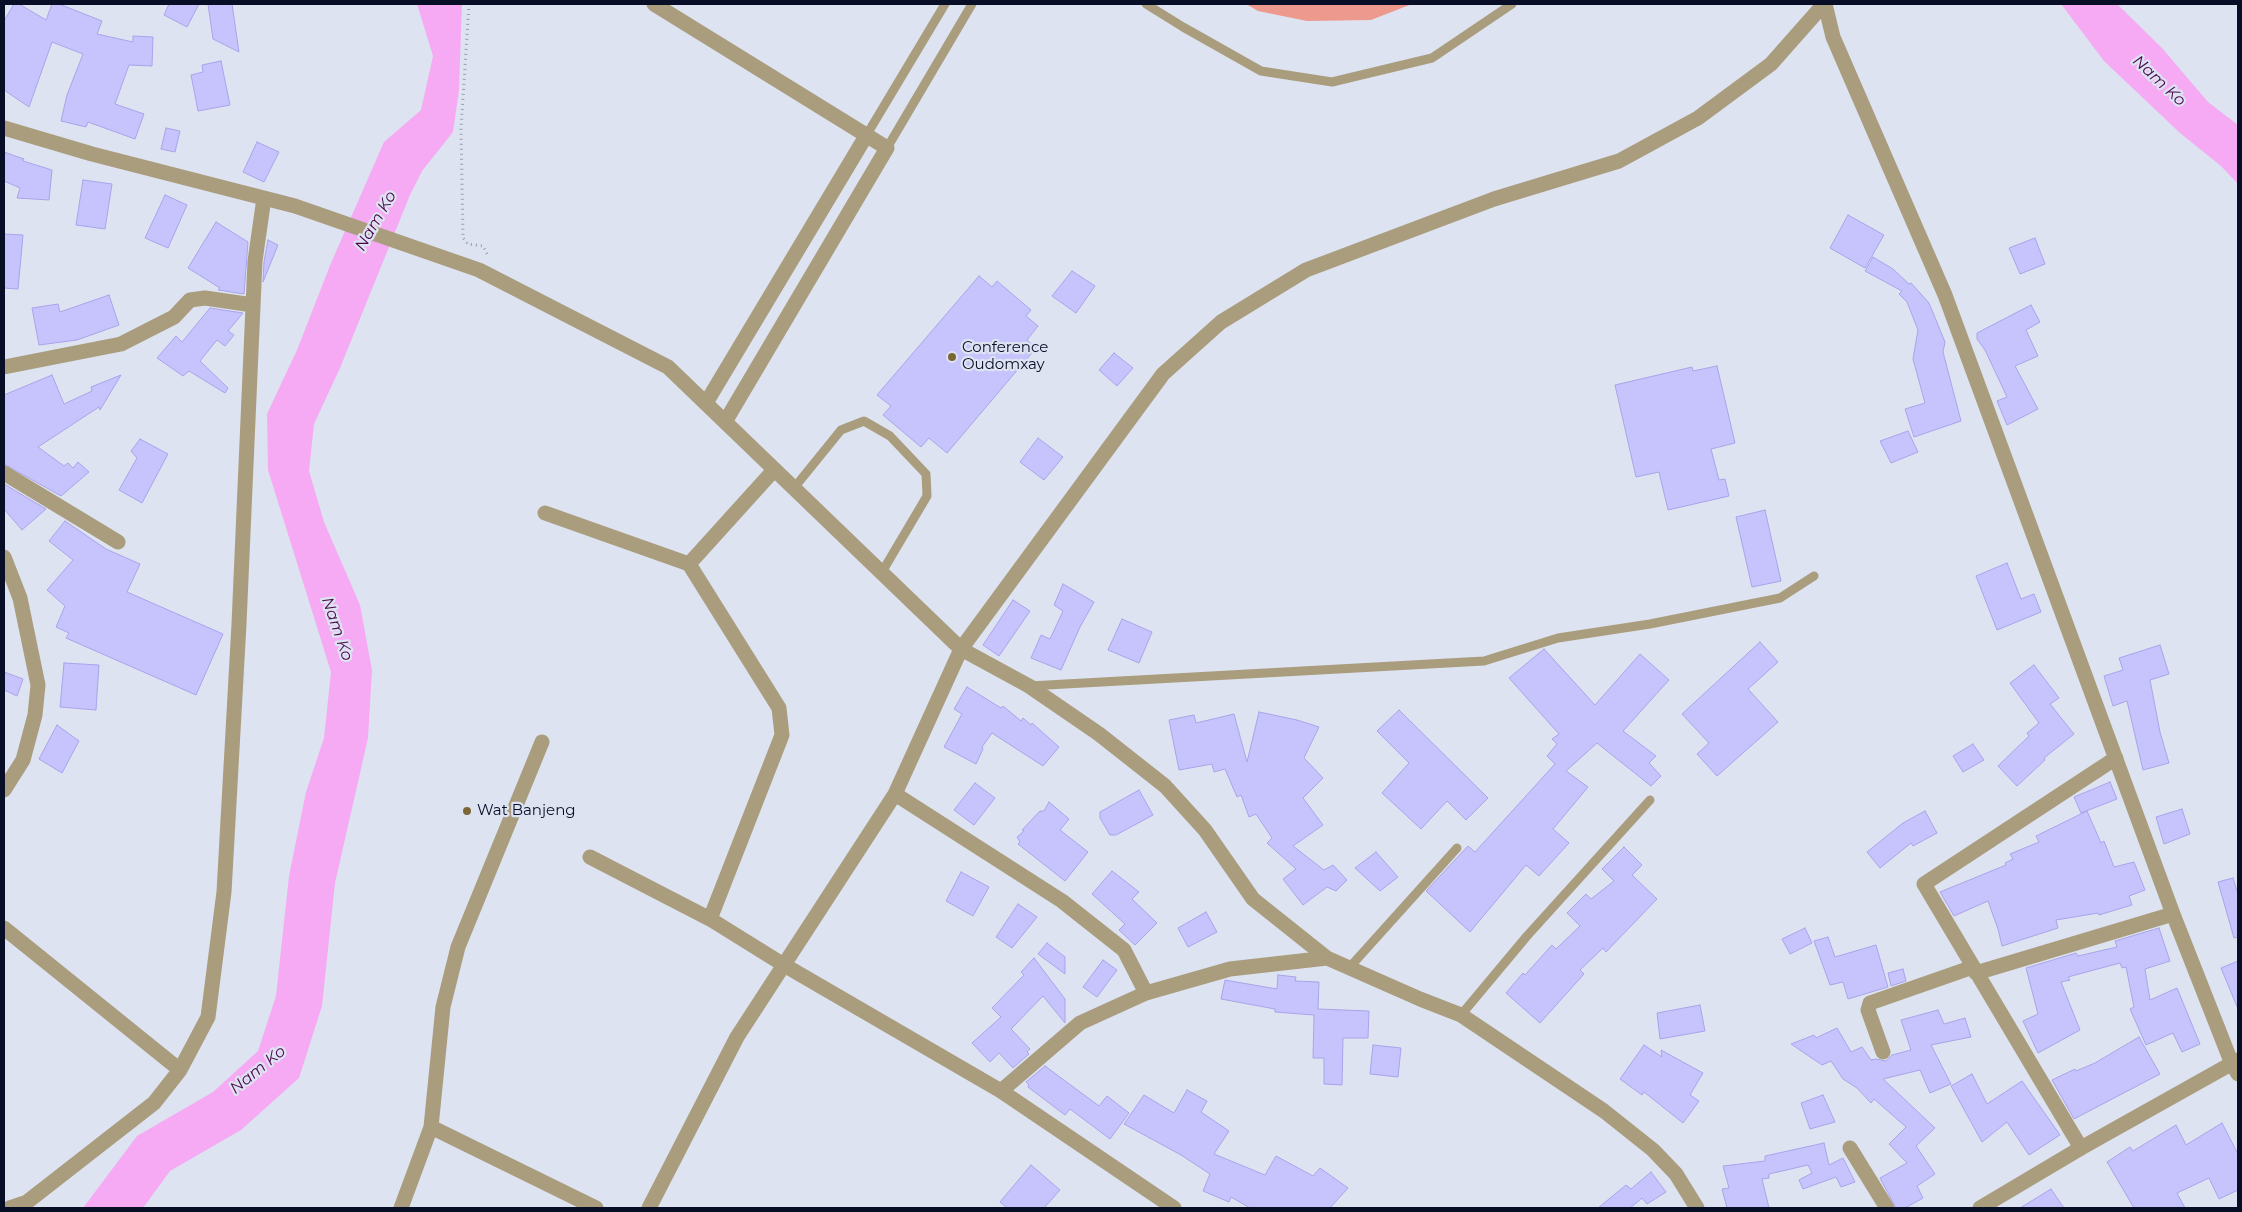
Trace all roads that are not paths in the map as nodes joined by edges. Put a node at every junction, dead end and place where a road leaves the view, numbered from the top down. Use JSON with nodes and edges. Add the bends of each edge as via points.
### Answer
{"nodes":[{"id":1,"x":654,"y":4,"type":"edge"},
{"id":2,"x":945,"y":4,"type":"edge"},
{"id":3,"x":972,"y":4,"type":"edge"},
{"id":4,"x":1146,"y":4,"type":"edge"},
{"id":5,"x":1512,"y":4,"type":"edge"},
{"id":6,"x":1824,"y":4,"type":"edge"},
{"id":7,"x":4,"y":128,"type":"edge"},
{"id":8,"x":866,"y":136,"type":"junction"},
{"id":9,"x":887,"y":148,"type":"junction"},
{"id":10,"x":264,"y":198,"type":"junction"},
{"id":11,"x":253,"y":305,"type":"junction"},
{"id":12,"x":4,"y":367,"type":"edge"},
{"id":13,"x":706,"y":403,"type":"junction"},
{"id":14,"x":725,"y":422,"type":"junction"},
{"id":15,"x":774,"y":470,"type":"junction"},
{"id":16,"x":4,"y":473,"type":"edge"},
{"id":17,"x":794,"y":488,"type":"junction"},
{"id":18,"x":545,"y":514,"type":"dead end"},
{"id":19,"x":118,"y":542,"type":"dead end"},
{"id":20,"x":4,"y":557,"type":"edge"},
{"id":21,"x":689,"y":564,"type":"junction"},
{"id":22,"x":882,"y":572,"type":"junction"},
{"id":23,"x":1814,"y":576,"type":"dead end"},
{"id":24,"x":961,"y":649,"type":"junction"},
{"id":25,"x":1029,"y":686,"type":"junction"},
{"id":26,"x":542,"y":742,"type":"dead end"},
{"id":27,"x":2116,"y":758,"type":"junction"},
{"id":28,"x":4,"y":790,"type":"edge"},
{"id":29,"x":895,"y":794,"type":"junction"},
{"id":30,"x":1650,"y":800,"type":"dead end"},
{"id":31,"x":1457,"y":848,"type":"dead end"},
{"id":32,"x":590,"y":857,"type":"dead end"},
{"id":33,"x":2173,"y":914,"type":"junction"},
{"id":34,"x":710,"y":919,"type":"junction"},
{"id":35,"x":4,"y":928,"type":"edge"},
{"id":36,"x":1327,"y":958,"type":"junction"},
{"id":37,"x":784,"y":966,"type":"junction"},
{"id":38,"x":1349,"y":968,"type":"junction"},
{"id":39,"x":1974,"y":970,"type":"junction"},
{"id":40,"x":1146,"y":993,"type":"junction"},
{"id":41,"x":1461,"y":1014,"type":"junction"},
{"id":42,"x":1883,"y":1052,"type":"dead end"},
{"id":43,"x":2236,"y":1066,"type":"edge"},
{"id":44,"x":180,"y":1070,"type":"junction"},
{"id":45,"x":1001,"y":1091,"type":"junction"},
{"id":46,"x":431,"y":1127,"type":"junction"},
{"id":47,"x":1850,"y":1148,"type":"dead end"},
{"id":48,"x":2081,"y":1148,"type":"junction"},
{"id":49,"x":9,"y":1208,"type":"edge"},
{"id":50,"x":402,"y":1208,"type":"edge"},
{"id":51,"x":596,"y":1208,"type":"edge"},
{"id":52,"x":649,"y":1208,"type":"edge"},
{"id":53,"x":1174,"y":1208,"type":"edge"},
{"id":54,"x":1697,"y":1208,"type":"edge"},
{"id":55,"x":1887,"y":1208,"type":"edge"},
{"id":56,"x":1980,"y":1208,"type":"edge"}],
"edges":[{"from":1,"to":8,"type":"street"},
{"from":2,"to":8,"type":"lane"},
{"from":3,"to":9,"type":"lane"},
{"from":4,"to":5,"type":"lane","via":[[1261,71],[1332,82],[1432,58]]},
{"from":6,"to":24,"type":"street","via":[[1772,64],[1698,118],[1619,160],[1494,199],[1306,270],[1221,322],[1163,374]]},
{"from":6,"to":27,"type":"street","via":[[1833,37],[1945,294]]},
{"from":7,"to":10,"type":"street"},
{"from":8,"to":9,"type":"street"},
{"from":8,"to":13,"type":"street"},
{"from":9,"to":14,"type":"street"},
{"from":10,"to":11,"type":"street","via":[[255,261]]},
{"from":10,"to":13,"type":"street","via":[[484,271],[668,367]]},
{"from":11,"to":12,"type":"street","via":[[205,298],[190,300],[174,317],[121,344]]},
{"from":11,"to":44,"type":"street","via":[[240,624],[224,892],[208,1017]]},
{"from":13,"to":14,"type":"street"},
{"from":14,"to":15,"type":"street"},
{"from":15,"to":17,"type":"street"},
{"from":15,"to":21,"type":"street"},
{"from":16,"to":19,"type":"street"},
{"from":17,"to":22,"type":"street"},
{"from":17,"to":22,"type":"lane","via":[[841,430],[864,421],[890,436],[926,474],[927,496]]},
{"from":18,"to":21,"type":"street"},
{"from":20,"to":28,"type":"street","via":[[20,598],[38,685],[35,715],[23,760]]},
{"from":21,"to":34,"type":"street","via":[[779,708],[782,736]]},
{"from":22,"to":24,"type":"street"},
{"from":23,"to":25,"type":"lane","via":[[1780,598],[1650,624],[1558,638],[1484,661]]},
{"from":24,"to":25,"type":"street"},
{"from":24,"to":29,"type":"street"},
{"from":25,"to":36,"type":"street","via":[[1099,734],[1165,786],[1205,830],[1253,899]]},
{"from":26,"to":46,"type":"street","via":[[458,947],[443,1007]]},
{"from":27,"to":33,"type":"street"},
{"from":27,"to":39,"type":"street","via":[[1924,884]]},
{"from":29,"to":37,"type":"street"},
{"from":29,"to":40,"type":"street","via":[[1062,901],[1124,950]]},
{"from":30,"to":41,"type":"lane"},
{"from":31,"to":38,"type":"lane"},
{"from":32,"to":34,"type":"street"},
{"from":33,"to":39,"type":"street"},
{"from":33,"to":43,"type":"street"},
{"from":34,"to":37,"type":"street"},
{"from":35,"to":44,"type":"street"},
{"from":36,"to":38,"type":"street"},
{"from":36,"to":40,"type":"street","via":[[1230,968]]},
{"from":37,"to":45,"type":"street"},
{"from":37,"to":52,"type":"street","via":[[737,1037]]},
{"from":38,"to":41,"type":"street"},
{"from":39,"to":42,"type":"street","via":[[1870,1003],[1868,1010]]},
{"from":39,"to":48,"type":"street"},
{"from":40,"to":45,"type":"street","via":[[1080,1023]]},
{"from":41,"to":54,"type":"street","via":[[1604,1111],[1653,1150],[1676,1174]]},
{"from":43,"to":48,"type":"street"},
{"from":44,"to":49,"type":"street","via":[[154,1102],[27,1202]]},
{"from":45,"to":53,"type":"street"},
{"from":46,"to":50,"type":"street"},
{"from":46,"to":51,"type":"street"},
{"from":47,"to":55,"type":"street"},
{"from":48,"to":56,"type":"street"}]}
